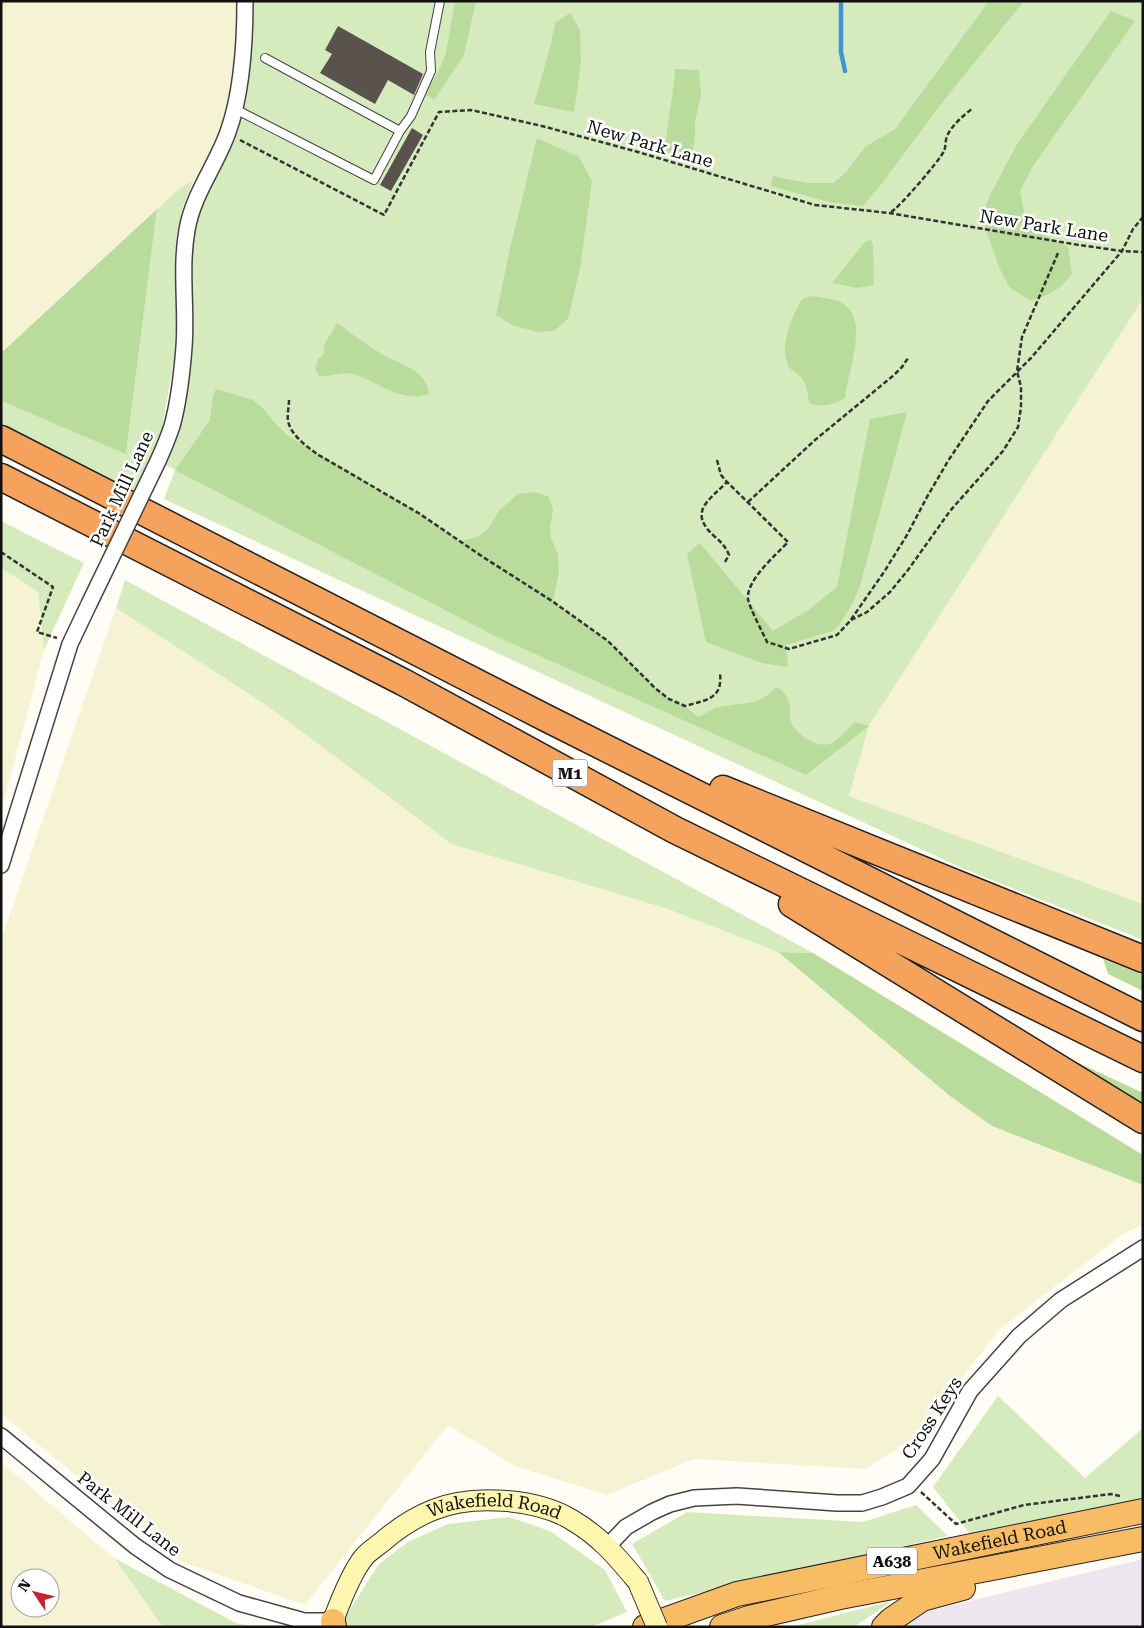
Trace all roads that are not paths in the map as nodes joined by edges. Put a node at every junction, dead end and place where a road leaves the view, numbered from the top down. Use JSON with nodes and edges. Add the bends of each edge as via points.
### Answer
{"nodes":[{"id":1,"x":245,"y":1,"type":"edge"},
{"id":2,"x":440,"y":1,"type":"edge"},
{"id":3,"x":265,"y":58,"type":"dead end"},
{"id":4,"x":235,"y":109,"type":"junction"},
{"id":5,"x":400,"y":131,"type":"junction"},
{"id":6,"x":1,"y":439,"type":"edge"},
{"id":7,"x":1,"y":477,"type":"edge"},
{"id":8,"x":546,"y":718,"type":"junction"},
{"id":9,"x":675,"y":830,"type":"junction"},
{"id":10,"x":1,"y":865,"type":"edge"},
{"id":11,"x":1143,"y":959,"type":"edge"},
{"id":12,"x":1143,"y":1018,"type":"edge"},
{"id":13,"x":1143,"y":1059,"type":"edge"},
{"id":14,"x":1143,"y":1120,"type":"edge"},
{"id":15,"x":1143,"y":1248,"type":"edge"},
{"id":16,"x":1,"y":1436,"type":"edge"},
{"id":17,"x":1135,"y":1504,"type":"edge"},
{"id":18,"x":1143,"y":1539,"type":"edge"},
{"id":19,"x":608,"y":1546,"type":"junction"},
{"id":20,"x":333,"y":1625,"type":"edge"},
{"id":21,"x":645,"y":1627,"type":"edge"},
{"id":22,"x":657,"y":1627,"type":"edge"},
{"id":23,"x":722,"y":1627,"type":"edge"},
{"id":24,"x":884,"y":1627,"type":"edge"}],
"edges":[{"from":1,"to":4,"type":"street","name":"Park Mill Lane"},
{"from":2,"to":5,"type":"lane","via":[[430,52],[431,71],[411,116]]},
{"from":3,"to":5,"type":"lane"},
{"from":4,"to":5,"type":"lane","via":[[374,180]]},
{"from":4,"to":10,"type":"street","name":"Park Mill Lane","bridge":true,"via":[[227,134],[196,199],[187,228],[183,258],[184,346],[172,426],[70,644]]},
{"from":6,"to":8,"type":"highway","number":"M1"},
{"from":7,"to":9,"type":"highway","number":"M1","via":[[404,682]]},
{"from":8,"to":11,"type":"highway"},
{"from":8,"to":12,"type":"highway","number":"M1"},
{"from":9,"to":13,"type":"highway","number":"M1"},
{"from":9,"to":14,"type":"highway"},
{"from":15,"to":19,"type":"street","name":"Cross Keys","via":[[1061,1300],[1020,1336],[970,1391],[932,1459],[908,1486],[862,1503],[737,1496],[694,1498],[652,1512],[626,1528]]},
{"from":16,"to":20,"type":"street","name":"Park Mill Lane","via":[[135,1546],[170,1570],[239,1603],[304,1621]]},
{"from":17,"to":21,"type":"highway","name":"Wakefield Road","number":"A638","via":[[737,1594]]},
{"from":18,"to":23,"type":"highway","number":"A638","via":[[840,1597]]},
{"from":18,"to":24,"type":"highway","number":"A638","via":[[922,1599]]},
{"from":19,"to":20,"type":"main road","name":"Wakefield Road","via":[[571,1518],[532,1504],[502,1500],[463,1502],[434,1509],[401,1526],[364,1557],[342,1595]]},
{"from":19,"to":22,"type":"main road","name":"Wakefield Road","bridge":true,"via":[[638,1582]]}]}
